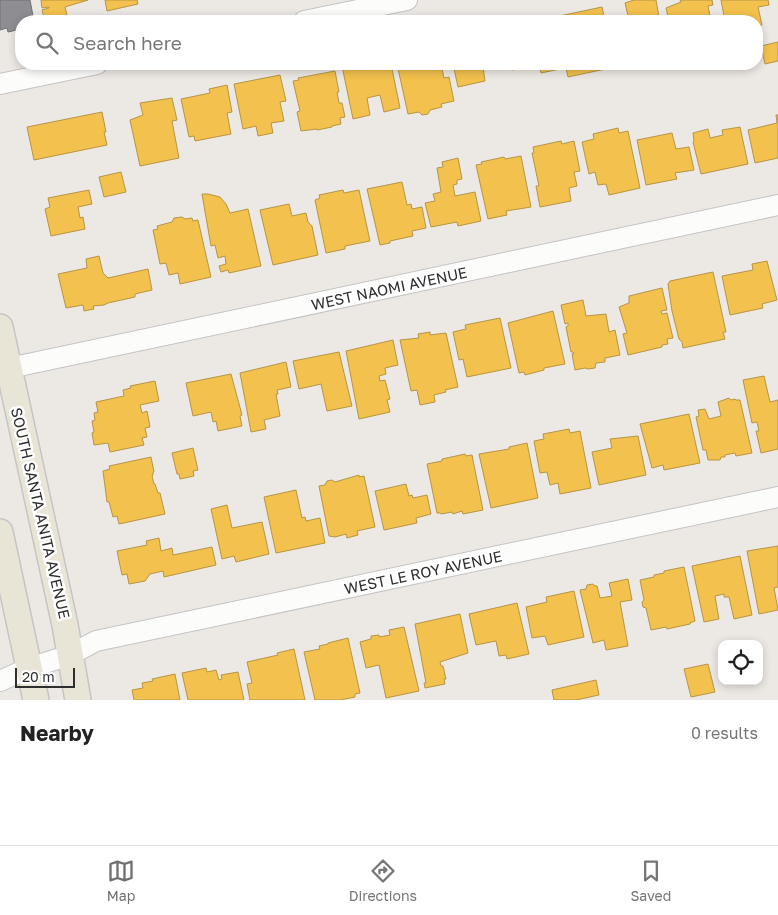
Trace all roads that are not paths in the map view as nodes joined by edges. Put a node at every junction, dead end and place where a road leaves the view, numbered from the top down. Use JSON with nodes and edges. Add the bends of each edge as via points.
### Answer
{"nodes":[{"id":1,"x":407,"y":0,"type":"edge"},
{"id":2,"x":333,"y":15,"type":"edge"},
{"id":3,"x":68,"y":70,"type":"edge"},
{"id":4,"x":0,"y":84,"type":"edge"},
{"id":5,"x":778,"y":205,"type":"edge"},
{"id":6,"x":0,"y":328,"type":"edge"},
{"id":7,"x":4,"y":370,"type":"edge"},
{"id":8,"x":778,"y":497,"type":"edge"},
{"id":9,"x":0,"y":532,"type":"edge"},
{"id":10,"x":70,"y":654,"type":"junction"},
{"id":11,"x":29,"y":668,"type":"junction"},
{"id":12,"x":0,"y":681,"type":"edge"},
{"id":13,"x":36,"y":700,"type":"edge"},
{"id":14,"x":78,"y":700,"type":"edge"}],
"edges":[{"from":1,"to":2,"type":"street"},
{"from":3,"to":4,"type":"street"},
{"from":5,"to":7,"type":"street","name":"WEST NAOMI AVENUE"},
{"from":6,"to":7,"type":"main road","name":"SOUTH SANTA ANITA AVENUE"},
{"from":7,"to":10,"type":"main road","name":"SOUTH SANTA ANITA AVENUE"},
{"from":8,"to":10,"type":"street","name":"WEST LE ROY AVENUE","via":[[96,641]]},
{"from":9,"to":11,"type":"main road"},
{"from":10,"to":11,"type":"street","name":"WEST LE ROY AVENUE"},
{"from":10,"to":14,"type":"main road","name":"SOUTH SANTA ANITA AVENUE"},
{"from":11,"to":12,"type":"street","name":"WEST LE ROY AVENUE"},
{"from":11,"to":13,"type":"main road"}]}
